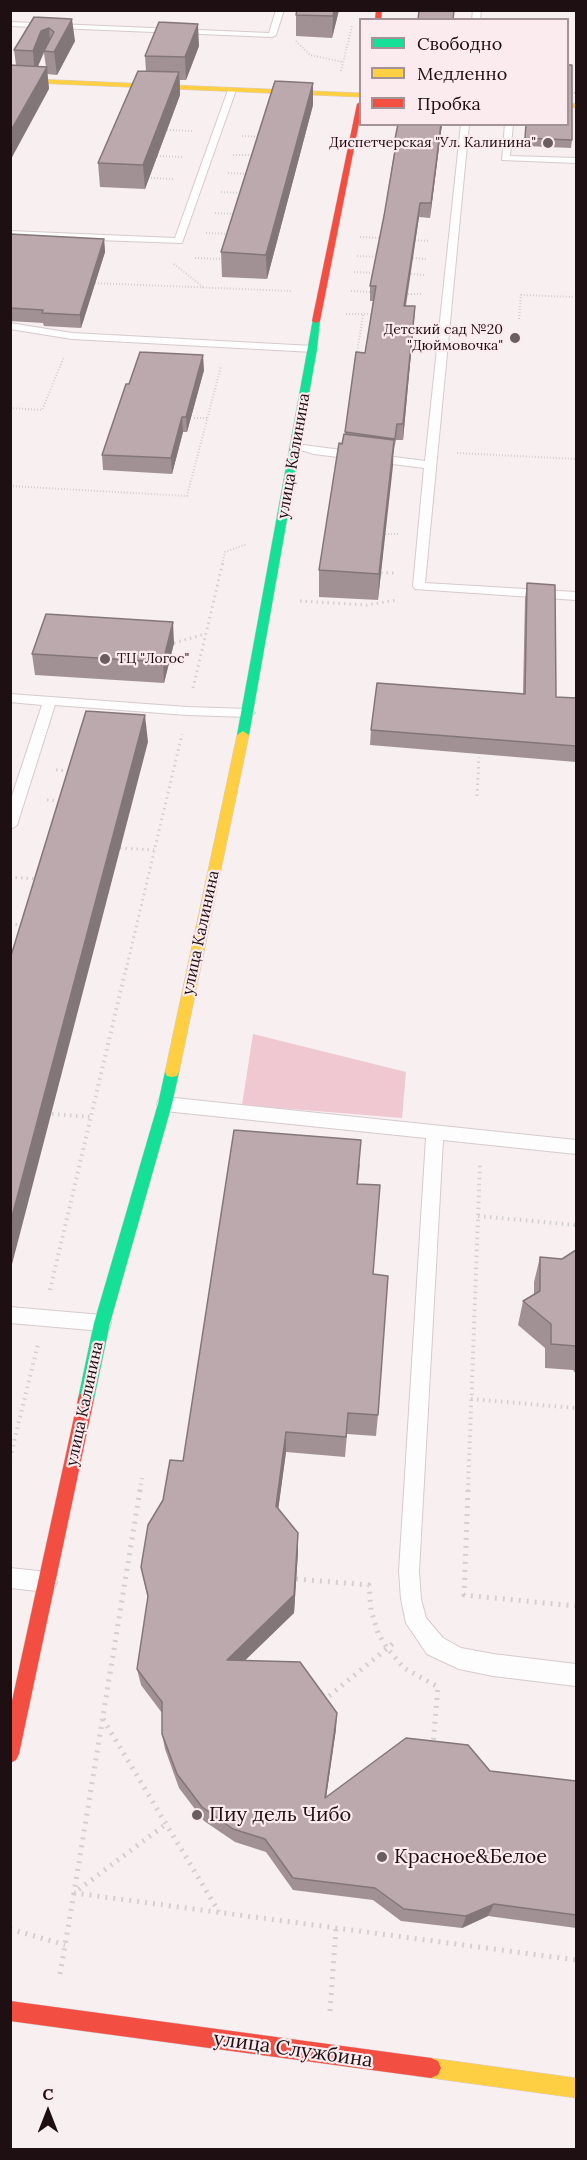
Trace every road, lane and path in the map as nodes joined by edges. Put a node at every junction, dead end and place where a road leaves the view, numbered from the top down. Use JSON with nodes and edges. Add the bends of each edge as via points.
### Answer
{"nodes":[{"id":1,"x":280,"y":10,"type":"edge"},
{"id":2,"x":10,"y":24,"type":"edge"},
{"id":3,"x":272,"y":35,"type":"junction"},
{"id":4,"x":343,"y":62,"type":"dead end"},
{"id":5,"x":10,"y":80,"type":"edge"},
{"id":6,"x":232,"y":90,"type":"junction"},
{"id":7,"x":359,"y":95,"type":"edge"},
{"id":8,"x":359,"y":109,"type":"edge"},
{"id":9,"x":465,"y":126,"type":"edge"},
{"id":10,"x":509,"y":126,"type":"edge"},
{"id":11,"x":576,"y":161,"type":"edge"},
{"id":12,"x":10,"y":234,"type":"edge"},
{"id":13,"x":179,"y":241,"type":"junction"},
{"id":14,"x":174,"y":258,"type":"junction"},
{"id":15,"x":227,"y":260,"type":"edge"},
{"id":16,"x":205,"y":288,"type":"dead end"},
{"id":17,"x":291,"y":292,"type":"dead end"},
{"id":18,"x":576,"y":297,"type":"edge"},
{"id":19,"x":318,"y":303,"type":"junction"},
{"id":20,"x":375,"y":314,"type":"edge"},
{"id":21,"x":363,"y":315,"type":"junction"},
{"id":22,"x":519,"y":320,"type":"dead end"},
{"id":23,"x":10,"y":326,"type":"edge"},
{"id":24,"x":360,"y":332,"type":"junction"},
{"id":25,"x":370,"y":332,"type":"edge"},
{"id":26,"x":72,"y":336,"type":"junction"},
{"id":27,"x":226,"y":346,"type":"junction"},
{"id":28,"x":313,"y":349,"type":"junction"},
{"id":29,"x":369,"y":353,"type":"edge"},
{"id":30,"x":10,"y":408,"type":"edge"},
{"id":31,"x":194,"y":418,"type":"dead end"},
{"id":32,"x":207,"y":418,"type":"junction"},
{"id":33,"x":296,"y":447,"type":"junction"},
{"id":34,"x":431,"y":451,"type":"junction"},
{"id":35,"x":576,"y":459,"type":"edge"},
{"id":36,"x":430,"y":465,"type":"junction"},
{"id":37,"x":10,"y":486,"type":"edge"},
{"id":38,"x":249,"y":533,"type":"dead end"},
{"id":39,"x":576,"y":596,"type":"edge"},
{"id":40,"x":206,"y":634,"type":"junction"},
{"id":41,"x":174,"y":643,"type":"edge"},
{"id":42,"x":10,"y":698,"type":"edge"},
{"id":43,"x":50,"y":701,"type":"junction"},
{"id":44,"x":187,"y":711,"type":"junction"},
{"id":45,"x":248,"y":713,"type":"junction"},
{"id":46,"x":479,"y":757,"type":"edge"},
{"id":47,"x":477,"y":796,"type":"dead end"},
{"id":48,"x":10,"y":825,"type":"edge"},
{"id":49,"x":120,"y":848,"type":"edge"},
{"id":50,"x":154,"y":850,"type":"junction"},
{"id":51,"x":10,"y":877,"type":"edge"},
{"id":52,"x":47,"y":879,"type":"edge"},
{"id":53,"x":10,"y":924,"type":"edge"},
{"id":54,"x":33,"y":926,"type":"edge"},
{"id":55,"x":165,"y":1104,"type":"junction"},
{"id":56,"x":52,"y":1113,"type":"dead end"},
{"id":57,"x":92,"y":1117,"type":"junction"},
{"id":58,"x":435,"y":1134,"type":"junction"},
{"id":59,"x":480,"y":1138,"type":"junction"},
{"id":60,"x":576,"y":1147,"type":"edge"},
{"id":61,"x":478,"y":1216,"type":"junction"},
{"id":62,"x":576,"y":1225,"type":"edge"},
{"id":63,"x":10,"y":1316,"type":"edge"},
{"id":64,"x":44,"y":1319,"type":"junction"},
{"id":65,"x":102,"y":1323,"type":"junction"},
{"id":66,"x":471,"y":1399,"type":"junction"},
{"id":67,"x":576,"y":1408,"type":"edge"},
{"id":68,"x":10,"y":1458,"type":"edge"},
{"id":69,"x":142,"y":1478,"type":"dead end"},
{"id":70,"x":10,"y":1578,"type":"edge"},
{"id":71,"x":297,"y":1579,"type":"edge"},
{"id":72,"x":47,"y":1582,"type":"junction"},
{"id":73,"x":576,"y":1606,"type":"edge"},
{"id":74,"x":417,"y":1623,"type":"junction"},
{"id":75,"x":387,"y":1648,"type":"junction"},
{"id":76,"x":576,"y":1675,"type":"edge"},
{"id":77,"x":318,"y":1705,"type":"edge"},
{"id":78,"x":103,"y":1719,"type":"junction"},
{"id":79,"x":10,"y":1754,"type":"edge"},
{"id":80,"x":432,"y":1756,"type":"edge"},
{"id":81,"x":166,"y":1824,"type":"junction"},
{"id":82,"x":74,"y":1893,"type":"junction"},
{"id":83,"x":220,"y":1912,"type":"junction"},
{"id":84,"x":336,"y":1928,"type":"junction"},
{"id":85,"x":10,"y":1929,"type":"edge"},
{"id":86,"x":576,"y":1960,"type":"edge"},
{"id":87,"x":331,"y":1983,"type":"dead end"},
{"id":88,"x":10,"y":2011,"type":"edge"},
{"id":89,"x":576,"y":2088,"type":"edge"}],
"edges":[{"from":1,"to":3,"type":"lane"},
{"from":2,"to":3,"type":"lane"},
{"from":3,"to":4,"type":"path","via":[[300,43],[310,56]]},
{"from":5,"to":6,"type":"street","via":[[39,76]]},
{"from":6,"to":7,"type":"street"},
{"from":6,"to":13,"type":"lane"},
{"from":8,"to":19,"type":"street","name":"улица Калинина"},
{"from":9,"to":34,"type":"lane"},
{"from":10,"to":11,"type":"lane","via":[[505,158]]},
{"from":12,"to":13,"type":"lane"},
{"from":13,"to":14,"type":"path"},
{"from":14,"to":15,"type":"path"},
{"from":14,"to":16,"type":"path","via":[[172,262]]},
{"from":17,"to":19,"type":"path","via":[[306,292],[303,302]]},
{"from":18,"to":22,"type":"path","via":[[521,295]]},
{"from":19,"to":21,"type":"path","via":[[329,303],[327,313]]},
{"from":19,"to":28,"type":"street","name":"улица Калинина"},
{"from":20,"to":21,"type":"path"},
{"from":21,"to":24,"type":"path"},
{"from":23,"to":26,"type":"lane"},
{"from":24,"to":25,"type":"path"},
{"from":24,"to":29,"type":"path","via":[[357,352]]},
{"from":26,"to":27,"type":"lane"},
{"from":26,"to":30,"type":"path","via":[[42,410]]},
{"from":27,"to":28,"type":"lane"},
{"from":27,"to":32,"type":"path"},
{"from":28,"to":33,"type":"street","name":"улица Калинина"},
{"from":31,"to":32,"type":"path"},
{"from":32,"to":37,"type":"path","via":[[187,496]]},
{"from":33,"to":36,"type":"lane"},
{"from":33,"to":45,"type":"street","name":"улица Калинина"},
{"from":34,"to":35,"type":"path"},
{"from":34,"to":36,"type":"lane"},
{"from":36,"to":39,"type":"lane","via":[[419,586]]},
{"from":38,"to":40,"type":"path","via":[[246,544],[225,552]]},
{"from":40,"to":41,"type":"path"},
{"from":40,"to":44,"type":"path"},
{"from":42,"to":43,"type":"lane"},
{"from":43,"to":44,"type":"lane"},
{"from":43,"to":48,"type":"lane"},
{"from":44,"to":45,"type":"lane"},
{"from":44,"to":50,"type":"path"},
{"from":45,"to":55,"type":"street","name":"улица Калинина"},
{"from":46,"to":47,"type":"path"},
{"from":49,"to":50,"type":"path"},
{"from":50,"to":57,"type":"path"},
{"from":51,"to":52,"type":"path"},
{"from":53,"to":54,"type":"path"},
{"from":55,"to":58,"type":"lane"},
{"from":55,"to":65,"type":"street","name":"улица Калинина"},
{"from":56,"to":57,"type":"path"},
{"from":57,"to":64,"type":"path"},
{"from":58,"to":59,"type":"lane"},
{"from":58,"to":74,"type":"lane","via":[[409,1571]]},
{"from":59,"to":60,"type":"lane"},
{"from":59,"to":61,"type":"path"},
{"from":61,"to":62,"type":"path"},
{"from":61,"to":66,"type":"path"},
{"from":63,"to":64,"type":"lane"},
{"from":64,"to":65,"type":"lane"},
{"from":64,"to":68,"type":"path"},
{"from":65,"to":72,"type":"street","name":"улица Калинина"},
{"from":66,"to":67,"type":"path"},
{"from":66,"to":73,"type":"path","via":[[464,1595]]},
{"from":69,"to":78,"type":"path"},
{"from":70,"to":72,"type":"lane"},
{"from":71,"to":75,"type":"path","via":[[369,1585],[371,1610]]},
{"from":72,"to":79,"type":"street","name":"улица Калинина"},
{"from":74,"to":75,"type":"path"},
{"from":74,"to":76,"type":"lane","via":[[435,1646],[459,1658]]},
{"from":75,"to":77,"type":"path"},
{"from":75,"to":80,"type":"path","via":[[404,1668],[438,1687]]},
{"from":78,"to":81,"type":"path"},
{"from":78,"to":82,"type":"path"},
{"from":81,"to":82,"type":"path"},
{"from":81,"to":83,"type":"path"},
{"from":82,"to":83,"type":"path"},
{"from":82,"to":85,"type":"path","via":[[65,1945]]},
{"from":83,"to":84,"type":"path"},
{"from":84,"to":86,"type":"path"},
{"from":84,"to":87,"type":"path"},
{"from":88,"to":89,"type":"street","name":"улица Службина"}]}
